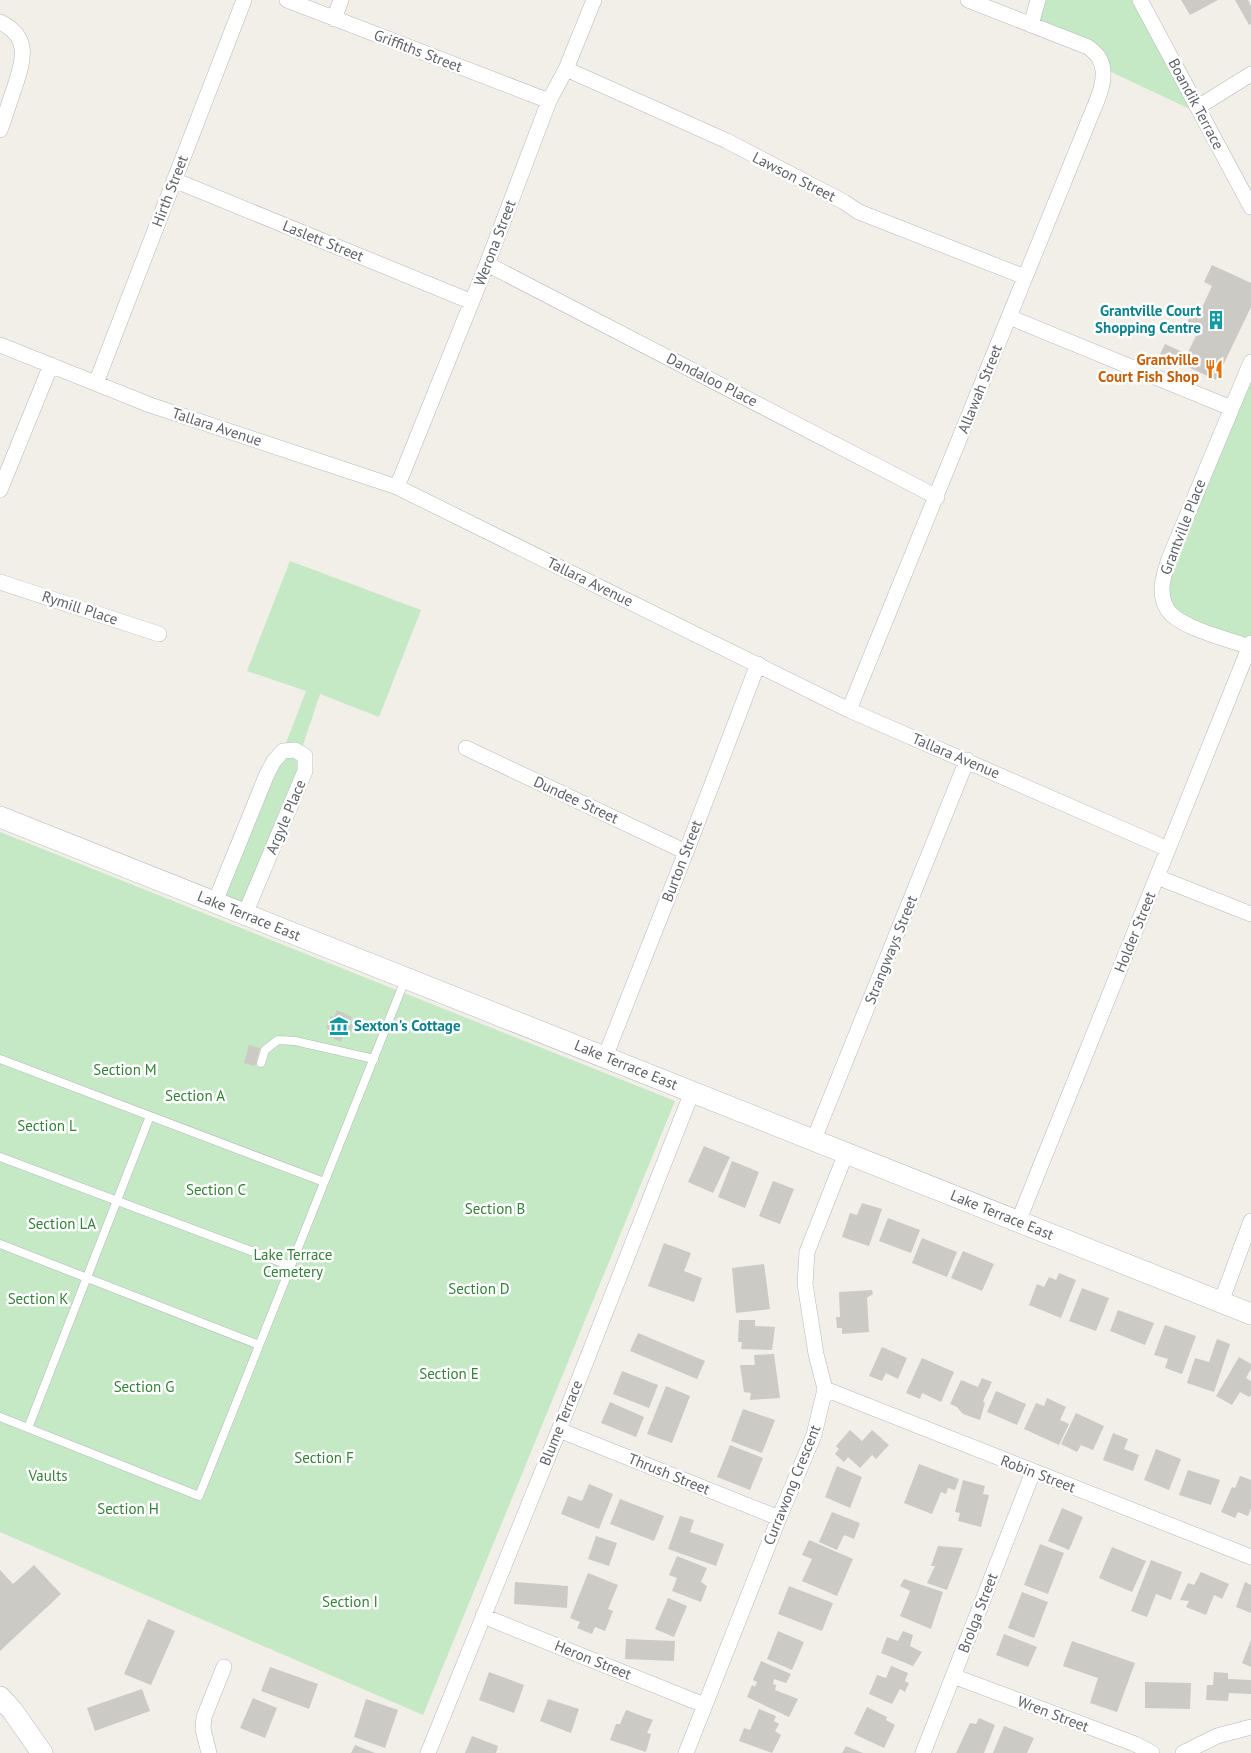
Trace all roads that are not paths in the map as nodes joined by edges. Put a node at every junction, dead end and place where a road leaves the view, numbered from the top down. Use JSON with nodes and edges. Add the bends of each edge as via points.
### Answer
{"nodes":[{"id":1,"x":244,"y":0,"type":"edge"},
{"id":2,"x":287,"y":0,"type":"edge"},
{"id":3,"x":341,"y":0,"type":"edge"},
{"id":4,"x":594,"y":0,"type":"edge"},
{"id":5,"x":968,"y":0,"type":"edge"},
{"id":6,"x":1038,"y":0,"type":"edge"},
{"id":7,"x":1140,"y":0,"type":"edge"},
{"id":8,"x":334,"y":19,"type":"junction"},
{"id":9,"x":0,"y":22,"type":"edge"},
{"id":10,"x":1031,"y":25,"type":"junction"},
{"id":11,"x":566,"y":69,"type":"junction"},
{"id":12,"x":1251,"y":74,"type":"edge"},
{"id":13,"x":549,"y":101,"type":"junction"},
{"id":14,"x":1198,"y":107,"type":"junction"},
{"id":15,"x":0,"y":130,"type":"edge"},
{"id":16,"x":174,"y":180,"type":"junction"},
{"id":17,"x":1251,"y":207,"type":"edge"},
{"id":18,"x":487,"y":264,"type":"junction"},
{"id":19,"x":1026,"y":277,"type":"junction"},
{"id":20,"x":472,"y":302,"type":"junction"},
{"id":21,"x":1010,"y":317,"type":"junction"},
{"id":22,"x":0,"y":345,"type":"edge"},
{"id":23,"x":1251,"y":362,"type":"edge"},
{"id":24,"x":51,"y":365,"type":"junction"},
{"id":25,"x":96,"y":383,"type":"junction"},
{"id":26,"x":1232,"y":408,"type":"junction"},
{"id":27,"x":397,"y":487,"type":"junction"},
{"id":28,"x":0,"y":490,"type":"edge"},
{"id":29,"x":937,"y":497,"type":"junction"},
{"id":30,"x":0,"y":582,"type":"edge"},
{"id":31,"x":160,"y":634,"type":"dead end"},
{"id":32,"x":1250,"y":645,"type":"edge"},
{"id":33,"x":758,"y":664,"type":"junction"},
{"id":34,"x":849,"y":710,"type":"junction"},
{"id":35,"x":466,"y":748,"type":"dead end"},
{"id":36,"x":967,"y":760,"type":"junction"},
{"id":37,"x":0,"y":817,"type":"edge"},
{"id":38,"x":1168,"y":849,"type":"junction"},
{"id":39,"x":686,"y":852,"type":"junction"},
{"id":40,"x":1157,"y":877,"type":"junction"},
{"id":41,"x":215,"y":902,"type":"junction"},
{"id":42,"x":245,"y":914,"type":"junction"},
{"id":43,"x":1251,"y":914,"type":"edge"},
{"id":44,"x":406,"y":978,"type":"junction"},
{"id":45,"x":605,"y":1057,"type":"junction"},
{"id":46,"x":0,"y":1059,"type":"edge"},
{"id":47,"x":374,"y":1059,"type":"junction"},
{"id":48,"x":261,"y":1063,"type":"dead end"},
{"id":49,"x":692,"y":1092,"type":"junction"},
{"id":50,"x":150,"y":1116,"type":"junction"},
{"id":51,"x":814,"y":1139,"type":"junction"},
{"id":52,"x":846,"y":1153,"type":"junction"},
{"id":53,"x":0,"y":1156,"type":"edge"},
{"id":54,"x":324,"y":1182,"type":"junction"},
{"id":55,"x":118,"y":1201,"type":"junction"},
{"id":56,"x":1251,"y":1221,"type":"edge"},
{"id":57,"x":1018,"y":1222,"type":"junction"},
{"id":58,"x":0,"y":1244,"type":"edge"},
{"id":59,"x":291,"y":1266,"type":"junction"},
{"id":60,"x":87,"y":1278,"type":"junction"},
{"id":61,"x":1221,"y":1302,"type":"junction"},
{"id":62,"x":1251,"y":1314,"type":"edge"},
{"id":63,"x":259,"y":1345,"type":"junction"},
{"id":64,"x":825,"y":1390,"type":"junction"},
{"id":65,"x":0,"y":1417,"type":"edge"},
{"id":66,"x":28,"y":1428,"type":"junction"},
{"id":67,"x":559,"y":1430,"type":"junction"},
{"id":68,"x":1033,"y":1472,"type":"junction"},
{"id":69,"x":779,"y":1518,"type":"junction"},
{"id":70,"x":1251,"y":1557,"type":"edge"},
{"id":71,"x":483,"y":1616,"type":"junction"},
{"id":72,"x":224,"y":1667,"type":"dead end"},
{"id":73,"x":953,"y":1676,"type":"junction"},
{"id":74,"x":0,"y":1697,"type":"edge"},
{"id":75,"x":704,"y":1705,"type":"junction"},
{"id":76,"x":1251,"y":1727,"type":"edge"},
{"id":77,"x":42,"y":1753,"type":"edge"},
{"id":78,"x":209,"y":1753,"type":"edge"},
{"id":79,"x":428,"y":1753,"type":"edge"},
{"id":80,"x":686,"y":1753,"type":"edge"},
{"id":81,"x":923,"y":1753,"type":"edge"},
{"id":82,"x":1152,"y":1753,"type":"edge"},
{"id":83,"x":1183,"y":1753,"type":"edge"}],
"edges":[{"from":1,"to":16,"type":"street","name":"Hirth Street"},
{"from":2,"to":8,"type":"street","name":"Griffiths Street"},
{"from":3,"to":8,"type":"street"},
{"from":4,"to":11,"type":"street","name":"Werona Street"},
{"from":5,"to":10,"type":"street"},
{"from":6,"to":10,"type":"street"},
{"from":7,"to":14,"type":"street","name":"Boandik Terrace"},
{"from":8,"to":13,"type":"street","name":"Griffiths Street"},
{"from":9,"to":15,"type":"street","via":[[10,27],[20,39],[23,51],[22,65]]},
{"from":10,"to":19,"type":"street","name":"Allawah Street","via":[[1088,48],[1099,56],[1103,79]]},
{"from":11,"to":13,"type":"street","name":"Werona Street"},
{"from":11,"to":19,"type":"street","name":"Lawson Street","via":[[727,141],[859,212]]},
{"from":12,"to":14,"type":"street"},
{"from":13,"to":18,"type":"street","name":"Werona Street"},
{"from":14,"to":17,"type":"street","name":"Boandik Terrace"},
{"from":16,"to":20,"type":"street","name":"Laslett Street"},
{"from":16,"to":25,"type":"street","name":"Hirth Street"},
{"from":18,"to":20,"type":"street","name":"Werona Street"},
{"from":18,"to":29,"type":"street","name":"Dandaloo Place"},
{"from":19,"to":21,"type":"street","name":"Allawah Street"},
{"from":20,"to":27,"type":"street","name":"Werona Street"},
{"from":21,"to":26,"type":"street"},
{"from":21,"to":29,"type":"street","name":"Allawah Street"},
{"from":22,"to":24,"type":"street","name":"Tallara Avenue"},
{"from":23,"to":26,"type":"street","name":"Grantville Place"},
{"from":24,"to":25,"type":"street","name":"Tallara Avenue"},
{"from":24,"to":28,"type":"street"},
{"from":25,"to":27,"type":"street","name":"Tallara Avenue","via":[[150,405]]},
{"from":26,"to":32,"type":"street","name":"Grantville Place","via":[[1169,559],[1162,591],[1164,603],[1171,614],[1183,622]]},
{"from":27,"to":33,"type":"street","name":"Tallara Avenue"},
{"from":29,"to":34,"type":"street","name":"Allawah Street"},
{"from":30,"to":31,"type":"street","name":"Rymill Place"},
{"from":32,"to":38,"type":"street","name":"Holder Street"},
{"from":33,"to":34,"type":"street","name":"Tallara Avenue"},
{"from":33,"to":39,"type":"street","name":"Burton Street"},
{"from":34,"to":36,"type":"street","name":"Tallara Avenue"},
{"from":35,"to":39,"type":"street","name":"Dundee Street"},
{"from":36,"to":38,"type":"street","name":"Tallara Avenue"},
{"from":36,"to":51,"type":"street","name":"Strangways Street"},
{"from":37,"to":41,"type":"street","name":"Lake Terrace East"},
{"from":38,"to":40,"type":"street","name":"Holder Street"},
{"from":39,"to":45,"type":"street","name":"Burton Street"},
{"from":40,"to":43,"type":"street"},
{"from":40,"to":57,"type":"street","name":"Holder Street"},
{"from":41,"to":42,"type":"street","name":"Lake Terrace East"},
{"from":41,"to":42,"type":"street","name":"Argyle Place","via":[[267,774],[283,751],[295,750],[305,756],[305,771]]},
{"from":42,"to":44,"type":"street","name":"Lake Terrace East"},
{"from":44,"to":45,"type":"street","name":"Lake Terrace East"},
{"from":44,"to":47,"type":"lane"},
{"from":45,"to":49,"type":"street","name":"Lake Terrace East"},
{"from":46,"to":50,"type":"lane"},
{"from":47,"to":48,"type":"lane","via":[[294,1040],[278,1040],[265,1050]]},
{"from":47,"to":54,"type":"lane"},
{"from":49,"to":51,"type":"street","name":"Lake Terrace East"},
{"from":49,"to":67,"type":"street","name":"Blume Terrace"},
{"from":50,"to":54,"type":"lane"},
{"from":50,"to":55,"type":"lane"},
{"from":51,"to":52,"type":"street","name":"Lake Terrace East"},
{"from":52,"to":57,"type":"street","name":"Lake Terrace East"},
{"from":52,"to":64,"type":"street","name":"Currawong Crescent","via":[[807,1252],[805,1269],[816,1354]]},
{"from":53,"to":55,"type":"lane"},
{"from":54,"to":59,"type":"lane"},
{"from":55,"to":59,"type":"lane"},
{"from":55,"to":60,"type":"lane"},
{"from":56,"to":61,"type":"street"},
{"from":57,"to":61,"type":"street","name":"Lake Terrace East"},
{"from":58,"to":60,"type":"lane"},
{"from":59,"to":63,"type":"lane"},
{"from":60,"to":63,"type":"lane"},
{"from":60,"to":66,"type":"lane"},
{"from":61,"to":62,"type":"street","name":"Lake Terrace East"},
{"from":63,"to":66,"type":"lane","via":[[199,1496]]},
{"from":64,"to":68,"type":"street","name":"Robin Street"},
{"from":64,"to":69,"type":"street","name":"Currawong Crescent","via":[[814,1435]]},
{"from":65,"to":66,"type":"lane"},
{"from":67,"to":69,"type":"street","name":"Thrush Street"},
{"from":67,"to":71,"type":"street","name":"Blume Terrace"},
{"from":68,"to":70,"type":"street","name":"Robin Street"},
{"from":68,"to":73,"type":"street","name":"Brolga Street"},
{"from":69,"to":75,"type":"street","name":"Currawong Crescent"},
{"from":71,"to":75,"type":"street","name":"Heron Street"},
{"from":71,"to":79,"type":"street","name":"Blume Terrace"},
{"from":72,"to":78,"type":"street","via":[[204,1717],[202,1729]]},
{"from":73,"to":81,"type":"street","name":"Brolga Street"},
{"from":73,"to":82,"type":"street","name":"Wren Street"},
{"from":74,"to":77,"type":"street"},
{"from":75,"to":80,"type":"street","name":"Currawong Crescent"},
{"from":76,"to":83,"type":"street","via":[[1217,1736]]}]}
